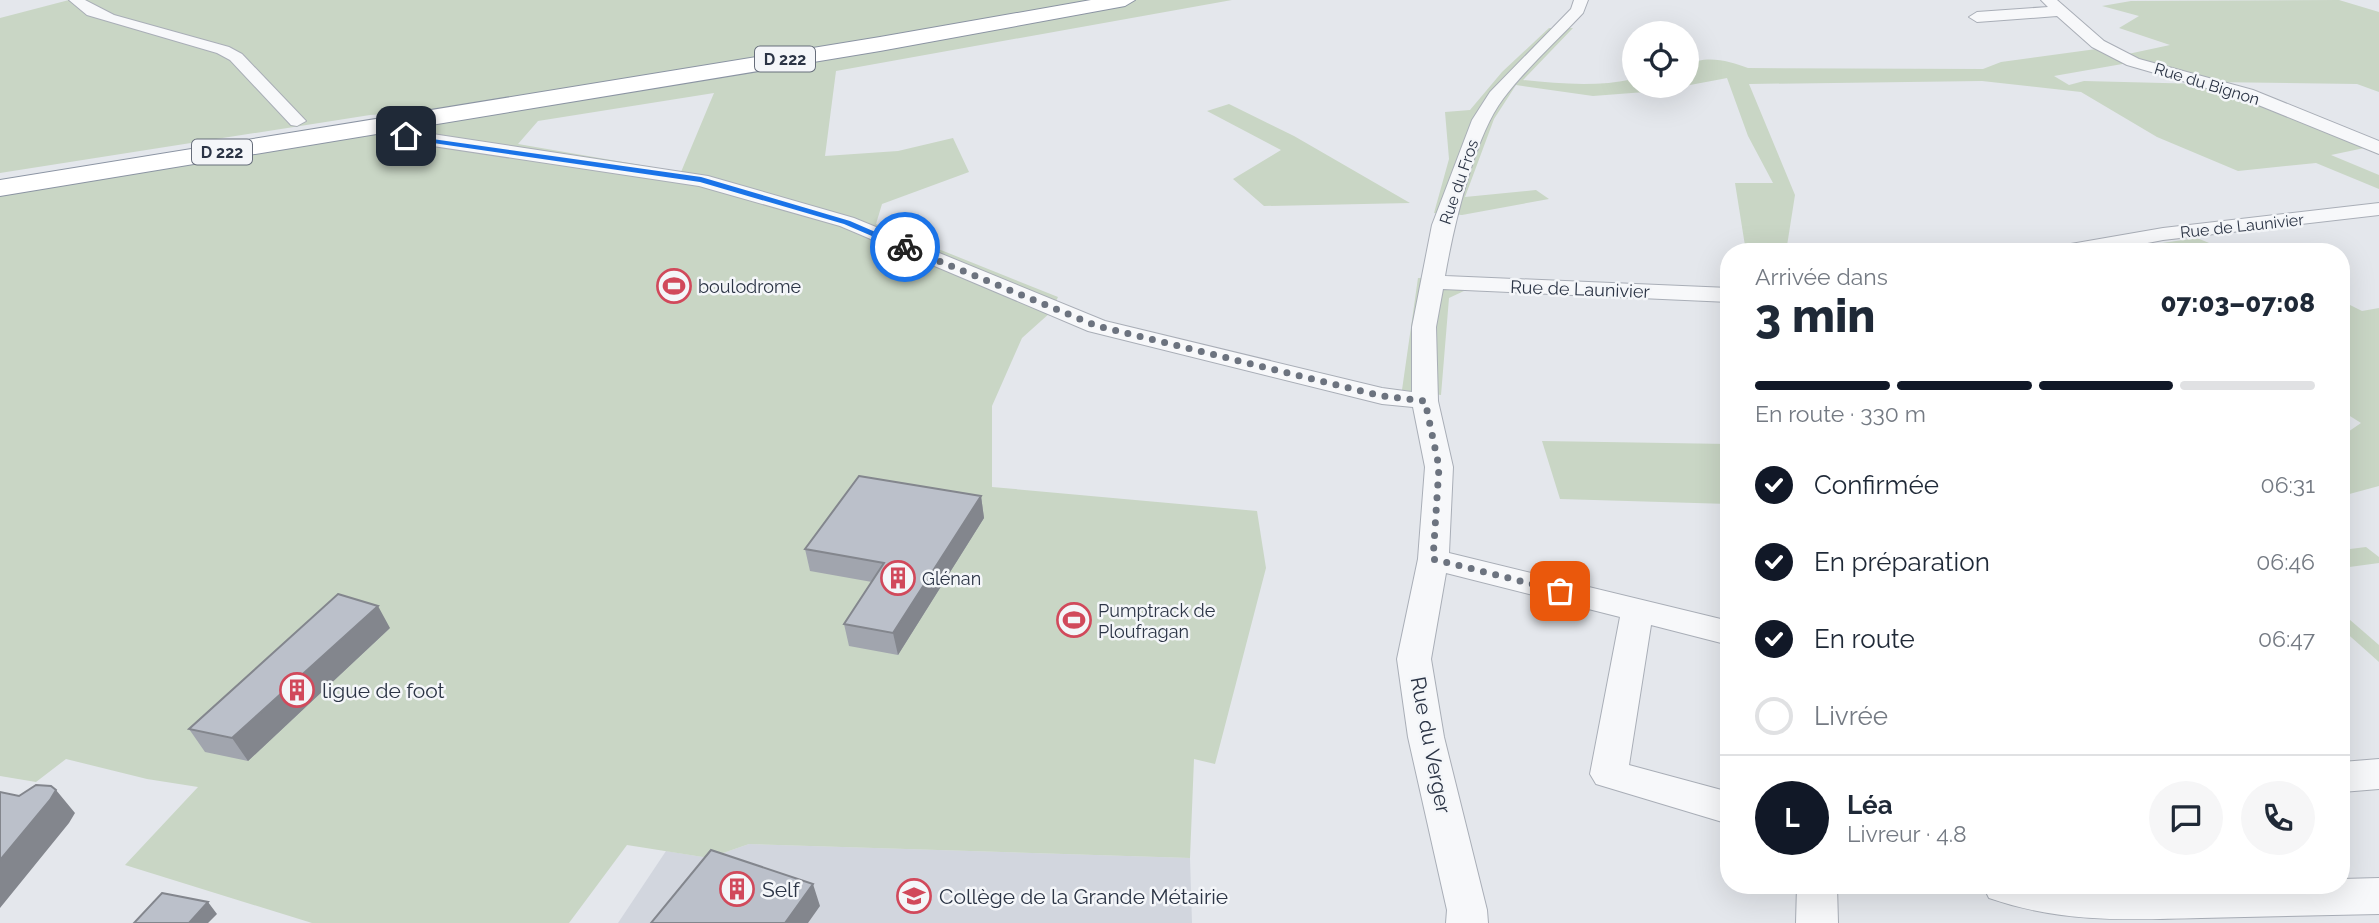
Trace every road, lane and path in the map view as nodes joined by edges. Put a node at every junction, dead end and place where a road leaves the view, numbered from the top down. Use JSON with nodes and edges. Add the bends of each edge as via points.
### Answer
{"nodes":[{"id":1,"x":76,"y":0,"type":"edge"},
{"id":2,"x":1125,"y":0,"type":"edge"},
{"id":3,"x":1581,"y":0,"type":"edge"},
{"id":4,"x":2054,"y":5,"type":"edge"},
{"id":5,"x":1977,"y":17,"type":"dead end"},
{"id":6,"x":443,"y":115,"type":"junction"},
{"id":7,"x":297,"y":121,"type":"dead end"},
{"id":8,"x":406,"y":136,"type":"dead end"},
{"id":9,"x":2379,"y":148,"type":"edge"},
{"id":10,"x":0,"y":178,"type":"edge"},
{"id":11,"x":0,"y":188,"type":"edge"},
{"id":12,"x":2379,"y":209,"type":"edge"},
{"id":13,"x":2114,"y":243,"type":"edge"},
{"id":14,"x":1432,"y":282,"type":"junction"},
{"id":15,"x":1720,"y":295,"type":"edge"},
{"id":16,"x":1425,"y":401,"type":"junction"},
{"id":17,"x":1433,"y":559,"type":"junction"},
{"id":18,"x":1637,"y":610,"type":"junction"},
{"id":19,"x":1720,"y":631,"type":"edge"},
{"id":20,"x":2379,"y":774,"type":"edge"},
{"id":21,"x":2350,"y":777,"type":"edge"},
{"id":22,"x":1720,"y":805,"type":"edge"},
{"id":23,"x":1817,"y":894,"type":"edge"},
{"id":24,"x":2033,"y":894,"type":"edge"},
{"id":25,"x":2379,"y":896,"type":"edge"},
{"id":26,"x":1467,"y":923,"type":"edge"},
{"id":27,"x":1817,"y":923,"type":"edge"}],
"edges":[{"from":1,"to":7,"type":"street","via":[[108,18],[236,57]]},
{"from":2,"to":6,"type":"highway","number":"D 222"},
{"from":3,"to":14,"type":"street","name":"Rue du Fros","via":[[1578,10],[1496,96],[1481,120],[1443,225]]},
{"from":4,"to":5,"type":"street"},
{"from":4,"to":9,"type":"street","name":"Rue du Bignon","via":[[2098,44],[2133,62],[2247,94]]},
{"from":6,"to":10,"type":"highway","number":"D 222"},
{"from":6,"to":11,"type":"highway","number":"D 222"},
{"from":8,"to":16,"type":"street","via":[[701,180],[847,222],[1097,326],[1382,396]]},
{"from":12,"to":13,"type":"street","name":"Rue de Launivier"},
{"from":14,"to":15,"type":"street","name":"Rue de Launivier"},
{"from":14,"to":16,"type":"street","name":"Rue du Fros","via":[[1424,327]]},
{"from":16,"to":17,"type":"street","name":"Rue du Verger","via":[[1439,467]]},
{"from":17,"to":18,"type":"street"},
{"from":17,"to":26,"type":"street","name":"Rue du Verger","via":[[1414,659],[1426,737],[1468,910]]},
{"from":18,"to":19,"type":"street"},
{"from":18,"to":22,"type":"street","via":[[1609,774]]},
{"from":20,"to":21,"type":"street"},
{"from":23,"to":27,"type":"street"},
{"from":24,"to":25,"type":"street","via":[[2093,903]]}]}
